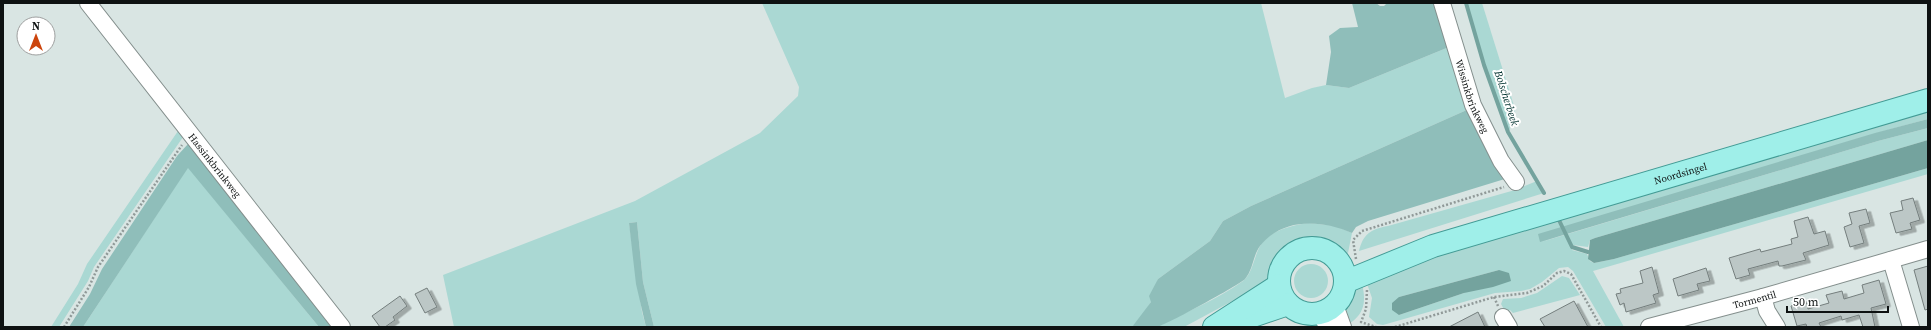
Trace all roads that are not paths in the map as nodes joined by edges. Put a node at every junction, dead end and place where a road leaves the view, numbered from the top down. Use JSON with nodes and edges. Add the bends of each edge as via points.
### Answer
{"nodes":[{"id":1,"x":88,"y":3,"type":"edge"},
{"id":2,"x":1442,"y":3,"type":"edge"},
{"id":3,"x":1928,"y":100,"type":"edge"},
{"id":4,"x":1516,"y":182,"type":"dead end"},
{"id":5,"x":1928,"y":249,"type":"edge"},
{"id":6,"x":1891,"y":260,"type":"junction"},
{"id":7,"x":1342,"y":272,"type":"junction"},
{"id":8,"x":1284,"y":295,"type":"junction"},
{"id":9,"x":1763,"y":297,"type":"junction"},
{"id":10,"x":1327,"y":315,"type":"edge"},
{"id":11,"x":342,"y":327,"type":"edge"},
{"id":12,"x":1214,"y":327,"type":"edge"},
{"id":13,"x":1224,"y":327,"type":"edge"},
{"id":14,"x":1343,"y":327,"type":"edge"},
{"id":15,"x":1649,"y":327,"type":"edge"},
{"id":16,"x":1777,"y":327,"type":"edge"},
{"id":17,"x":1911,"y":327,"type":"edge"}],
"edges":[{"from":1,"to":11,"type":"street","name":"Hassinkbrinkweg"},
{"from":2,"to":4,"type":"street","name":"Wissinkbrinkweg","via":[[1473,105],[1501,161]]},
{"from":3,"to":7,"type":"main road","name":"Noordsingel"},
{"from":5,"to":6,"type":"street","name":"Tormentil"},
{"from":6,"to":9,"type":"street","name":"Tormentil"},
{"from":6,"to":17,"type":"street"},
{"from":7,"to":8,"type":"main road","via":[[1330,253],[1306,248],[1295,253],[1284,263],[1280,275]]},
{"from":7,"to":10,"type":"main road","via":[[1342,294]]},
{"from":8,"to":10,"type":"main road","via":[[1297,310]]},
{"from":8,"to":12,"type":"main road"},
{"from":8,"to":13,"type":"main road","via":[[1257,313]]},
{"from":9,"to":15,"type":"street","name":"Tormentil"},
{"from":9,"to":16,"type":"street"},
{"from":10,"to":14,"type":"street"}]}
